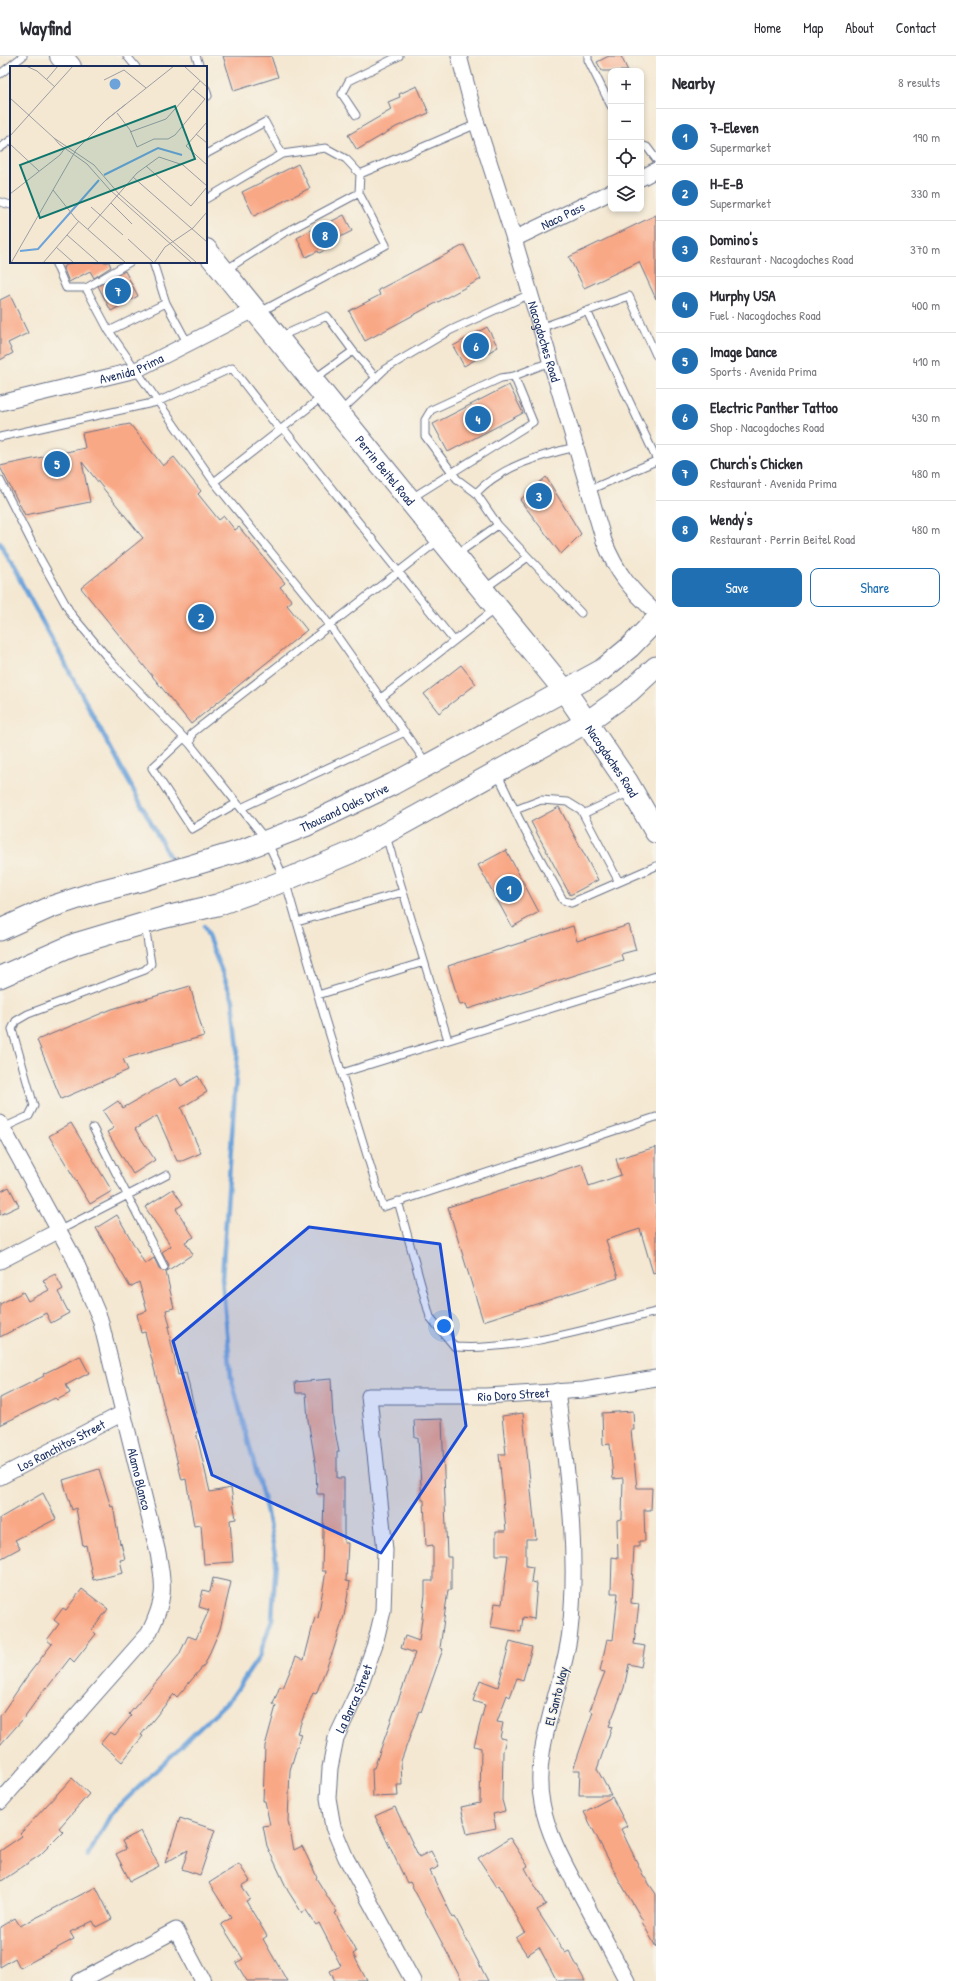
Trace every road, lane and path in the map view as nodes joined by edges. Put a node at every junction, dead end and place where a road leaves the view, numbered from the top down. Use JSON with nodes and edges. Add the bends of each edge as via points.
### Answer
{"nodes":[{"id":1,"x":23,"y":56,"type":"edge"},
{"id":2,"x":61,"y":56,"type":"edge"},
{"id":3,"x":127,"y":56,"type":"edge"},
{"id":4,"x":196,"y":56,"type":"edge"},
{"id":5,"x":399,"y":56,"type":"edge"},
{"id":6,"x":459,"y":56,"type":"edge"},
{"id":7,"x":588,"y":56,"type":"edge"},
{"id":8,"x":10,"y":66,"type":"edge"},
{"id":9,"x":10,"y":66,"type":"edge"},
{"id":10,"x":69,"y":66,"type":"edge"},
{"id":11,"x":135,"y":66,"type":"edge"},
{"id":12,"x":200,"y":66,"type":"edge"},
{"id":13,"x":0,"y":74,"type":"edge"},
{"id":14,"x":610,"y":104,"type":"edge"},
{"id":15,"x":356,"y":115,"type":"dead end"},
{"id":16,"x":477,"y":124,"type":"junction"},
{"id":17,"x":10,"y":141,"type":"edge"},
{"id":18,"x":644,"y":146,"type":"edge"},
{"id":19,"x":0,"y":148,"type":"edge"},
{"id":20,"x":207,"y":153,"type":"edge"},
{"id":21,"x":282,"y":154,"type":"junction"},
{"id":22,"x":656,"y":159,"type":"edge"},
{"id":23,"x":656,"y":170,"type":"edge"},
{"id":24,"x":360,"y":174,"type":"junction"},
{"id":25,"x":644,"y":176,"type":"edge"},
{"id":26,"x":360,"y":193,"type":"junction"},
{"id":27,"x":608,"y":193,"type":"edge"},
{"id":28,"x":207,"y":198,"type":"edge"},
{"id":29,"x":0,"y":202,"type":"edge"},
{"id":30,"x":10,"y":205,"type":"edge"},
{"id":31,"x":514,"y":239,"type":"junction"},
{"id":32,"x":207,"y":251,"type":"edge"},
{"id":33,"x":54,"y":263,"type":"edge"},
{"id":34,"x":128,"y":263,"type":"edge"},
{"id":35,"x":152,"y":263,"type":"edge"},
{"id":36,"x":224,"y":271,"type":"junction"},
{"id":37,"x":86,"y":288,"type":"junction"},
{"id":38,"x":530,"y":294,"type":"junction"},
{"id":39,"x":166,"y":303,"type":"junction"},
{"id":40,"x":256,"y":312,"type":"junction"},
{"id":41,"x":588,"y":312,"type":"junction"},
{"id":42,"x":540,"y":328,"type":"junction"},
{"id":43,"x":109,"y":332,"type":"junction"},
{"id":44,"x":277,"y":338,"type":"junction"},
{"id":45,"x":188,"y":344,"type":"junction"},
{"id":46,"x":353,"y":351,"type":"junction"},
{"id":47,"x":656,"y":355,"type":"edge"},
{"id":48,"x":550,"y":362,"type":"junction"},
{"id":49,"x":136,"y":370,"type":"junction"},
{"id":50,"x":514,"y":376,"type":"junction"},
{"id":51,"x":376,"y":378,"type":"junction"},
{"id":52,"x":318,"y":388,"type":"junction"},
{"id":53,"x":157,"y":402,"type":"junction"},
{"id":54,"x":0,"y":403,"type":"edge"},
{"id":55,"x":338,"y":413,"type":"junction"},
{"id":56,"x":282,"y":429,"type":"junction"},
{"id":57,"x":0,"y":437,"type":"edge"},
{"id":58,"x":576,"y":447,"type":"junction"},
{"id":59,"x":656,"y":458,"type":"edge"},
{"id":60,"x":656,"y":461,"type":"edge"},
{"id":61,"x":454,"y":473,"type":"junction"},
{"id":62,"x":0,"y":480,"type":"edge"},
{"id":63,"x":214,"y":482,"type":"junction"},
{"id":64,"x":589,"y":490,"type":"junction"},
{"id":65,"x":476,"y":493,"type":"junction"},
{"id":66,"x":409,"y":500,"type":"junction"},
{"id":67,"x":498,"y":525,"type":"junction"},
{"id":68,"x":441,"y":539,"type":"junction"},
{"id":69,"x":455,"y":556,"type":"junction"},
{"id":70,"x":528,"y":557,"type":"junction"},
{"id":71,"x":398,"y":573,"type":"junction"},
{"id":72,"x":483,"y":590,"type":"junction"},
{"id":73,"x":497,"y":607,"type":"junction"},
{"id":74,"x":582,"y":613,"type":"dead end"},
{"id":75,"x":656,"y":613,"type":"edge"},
{"id":76,"x":656,"y":620,"type":"edge"},
{"id":77,"x":330,"y":627,"type":"junction"},
{"id":78,"x":454,"y":641,"type":"junction"},
{"id":79,"x":656,"y":667,"type":"edge"},
{"id":80,"x":565,"y":691,"type":"junction"},
{"id":81,"x":381,"y":698,"type":"junction"},
{"id":82,"x":587,"y":722,"type":"junction"},
{"id":83,"x":405,"y":732,"type":"junction"},
{"id":84,"x":187,"y":741,"type":"junction"},
{"id":85,"x":428,"y":765,"type":"junction"},
{"id":86,"x":497,"y":773,"type":"junction"},
{"id":87,"x":632,"y":791,"type":"junction"},
{"id":88,"x":239,"y":805,"type":"junction"},
{"id":89,"x":515,"y":810,"type":"junction"},
{"id":90,"x":583,"y":814,"type":"junction"},
{"id":91,"x":656,"y":832,"type":"edge"},
{"id":92,"x":386,"y":834,"type":"junction"},
{"id":93,"x":267,"y":841,"type":"junction"},
{"id":94,"x":656,"y":866,"type":"edge"},
{"id":95,"x":285,"y":880,"type":"junction"},
{"id":96,"x":620,"y":882,"type":"junction"},
{"id":97,"x":403,"y":892,"type":"junction"},
{"id":98,"x":297,"y":922,"type":"junction"},
{"id":99,"x":144,"y":923,"type":"junction"},
{"id":100,"x":0,"y":930,"type":"edge"},
{"id":101,"x":424,"y":962,"type":"junction"},
{"id":102,"x":656,"y":976,"type":"edge"},
{"id":103,"x":0,"y":977,"type":"edge"},
{"id":104,"x":318,"y":995,"type":"junction"},
{"id":105,"x":448,"y":1040,"type":"junction"},
{"id":106,"x":342,"y":1073,"type":"junction"},
{"id":107,"x":656,"y":1117,"type":"edge"},
{"id":108,"x":1,"y":1125,"type":"edge"},
{"id":109,"x":93,"y":1128,"type":"dead end"},
{"id":110,"x":167,"y":1175,"type":"dead end"},
{"id":111,"x":126,"y":1196,"type":"junction"},
{"id":112,"x":398,"y":1201,"type":"junction"},
{"id":113,"x":58,"y":1231,"type":"junction"},
{"id":114,"x":0,"y":1261,"type":"edge"},
{"id":115,"x":164,"y":1267,"type":"dead end"},
{"id":116,"x":656,"y":1312,"type":"edge"},
{"id":117,"x":656,"y":1378,"type":"edge"},
{"id":118,"x":558,"y":1391,"type":"junction"},
{"id":119,"x":369,"y":1396,"type":"joint"},
{"id":120,"x":123,"y":1413,"type":"junction"},
{"id":121,"x":0,"y":1477,"type":"edge"},
{"id":122,"x":0,"y":1802,"type":"edge"},
{"id":123,"x":80,"y":1981,"type":"edge"},
{"id":124,"x":203,"y":1981,"type":"edge"},
{"id":125,"x":414,"y":1981,"type":"edge"},
{"id":126,"x":627,"y":1981,"type":"edge"}],
"edges":[{"from":1,"to":8,"type":"lane"},
{"from":2,"to":10,"type":"main road"},
{"from":3,"to":11,"type":"lane"},
{"from":4,"to":12,"type":"lane"},
{"from":5,"to":15,"type":"lane","via":[[349,81],[342,94]]},
{"from":6,"to":16,"type":"street","name":"Nacogdoches Road"},
{"from":7,"to":14,"type":"lane"},
{"from":9,"to":13,"type":"lane"},
{"from":16,"to":24,"type":"lane"},
{"from":16,"to":31,"type":"street","name":"Nacogdoches Road"},
{"from":17,"to":19,"type":"lane"},
{"from":18,"to":22,"type":"lane"},
{"from":20,"to":21,"type":"lane","via":[[265,122]]},
{"from":21,"to":24,"type":"lane","via":[[326,148],[346,159]]},
{"from":21,"to":28,"type":"lane"},
{"from":23,"to":25,"type":"street"},
{"from":24,"to":26,"type":"lane"},
{"from":26,"to":36,"type":"lane","via":[[282,234]]},
{"from":26,"to":40,"type":"lane","via":[[386,245]]},
{"from":27,"to":31,"type":"street","name":"Naco Pass"},
{"from":29,"to":30,"type":"lane"},
{"from":31,"to":38,"type":"street","name":"Nacogdoches Road"},
{"from":32,"to":36,"type":"main road","name":"Perrin Beitel Road"},
{"from":33,"to":37,"type":"lane","via":[[66,288]]},
{"from":34,"to":37,"type":"lane"},
{"from":35,"to":39,"type":"lane"},
{"from":36,"to":40,"type":"main road","name":"Perrin Beitel Road"},
{"from":37,"to":43,"type":"lane"},
{"from":38,"to":42,"type":"street","name":"Nacogdoches Road"},
{"from":38,"to":51,"type":"lane","via":[[450,330],[385,369]]},
{"from":39,"to":43,"type":"lane"},
{"from":39,"to":45,"type":"lane"},
{"from":40,"to":44,"type":"main road","name":"Perrin Beitel Road"},
{"from":40,"to":45,"type":"street","name":"Avenida Prima"},
{"from":41,"to":42,"type":"lane"},
{"from":41,"to":47,"type":"lane","via":[[629,296]]},
{"from":41,"to":59,"type":"lane"},
{"from":42,"to":48,"type":"street","name":"Nacogdoches Road"},
{"from":43,"to":49,"type":"lane"},
{"from":44,"to":46,"type":"lane","via":[[326,316]]},
{"from":44,"to":52,"type":"main road","name":"Perrin Beitel Road"},
{"from":45,"to":49,"type":"street","name":"Avenida Prima"},
{"from":46,"to":51,"type":"lane"},
{"from":46,"to":52,"type":"lane"},
{"from":48,"to":50,"type":"lane"},
{"from":48,"to":58,"type":"street","name":"Nacogdoches Road"},
{"from":49,"to":53,"type":"lane"},
{"from":49,"to":54,"type":"street","name":"Avenida Prima"},
{"from":50,"to":61,"type":"lane","via":[[533,422]]},
{"from":50,"to":61,"type":"lane","via":[[501,378],[431,410],[425,420],[425,436]]},
{"from":51,"to":55,"type":"lane"},
{"from":52,"to":55,"type":"main road","name":"Perrin Beitel Road"},
{"from":52,"to":56,"type":"lane"},
{"from":53,"to":56,"type":"lane","via":[[232,368]]},
{"from":53,"to":57,"type":"lane"},
{"from":53,"to":63,"type":"lane"},
{"from":55,"to":66,"type":"main road","name":"Perrin Beitel Road"},
{"from":56,"to":63,"type":"lane"},
{"from":56,"to":71,"type":"lane"},
{"from":58,"to":64,"type":"street","name":"Nacogdoches Road"},
{"from":58,"to":65,"type":"lane","via":[[528,461],[484,484]]},
{"from":60,"to":64,"type":"lane"},
{"from":61,"to":65,"type":"lane"},
{"from":61,"to":66,"type":"lane"},
{"from":62,"to":84,"type":"lane","via":[[71,614],[112,663]]},
{"from":63,"to":77,"type":"lane"},
{"from":64,"to":75,"type":"street","name":"Nacogdoches Road","via":[[614,565],[625,581]]},
{"from":65,"to":67,"type":"lane"},
{"from":66,"to":68,"type":"main road","name":"Perrin Beitel Road"},
{"from":67,"to":69,"type":"lane"},
{"from":67,"to":70,"type":"lane"},
{"from":68,"to":69,"type":"main road","name":"Perrin Beitel Road"},
{"from":68,"to":71,"type":"lane"},
{"from":69,"to":72,"type":"main road","name":"Perrin Beitel Road"},
{"from":70,"to":72,"type":"lane"},
{"from":70,"to":74,"type":"lane"},
{"from":71,"to":77,"type":"lane"},
{"from":71,"to":78,"type":"lane"},
{"from":72,"to":73,"type":"main road","name":"Perrin Beitel Road"},
{"from":73,"to":78,"type":"lane"},
{"from":73,"to":80,"type":"main road","name":"Perrin Beitel Road"},
{"from":76,"to":80,"type":"main road","name":"Thousand Oaks Drive","via":[[630,647],[602,670]]},
{"from":77,"to":81,"type":"lane"},
{"from":77,"to":84,"type":"lane","via":[[192,733]]},
{"from":78,"to":81,"type":"lane"},
{"from":79,"to":82,"type":"main road","via":[[629,692]]},
{"from":80,"to":82,"type":"main road","name":"Nacogdoches Road"},
{"from":80,"to":85,"type":"main road","name":"Thousand Oaks Drive"},
{"from":81,"to":83,"type":"lane"},
{"from":82,"to":86,"type":"main road"},
{"from":82,"to":87,"type":"main road","name":"Nacogdoches Road"},
{"from":83,"to":85,"type":"lane"},
{"from":83,"to":88,"type":"lane"},
{"from":84,"to":88,"type":"lane"},
{"from":84,"to":88,"type":"lane","via":[[152,768],[192,829]]},
{"from":85,"to":93,"type":"main road","name":"Thousand Oaks Drive","via":[[305,826]]},
{"from":86,"to":89,"type":"lane"},
{"from":86,"to":92,"type":"main road"},
{"from":87,"to":90,"type":"lane"},
{"from":87,"to":91,"type":"main road","name":"Nacogdoches Road"},
{"from":88,"to":93,"type":"lane"},
{"from":89,"to":90,"type":"lane","via":[[542,800],[568,802]]},
{"from":89,"to":96,"type":"lane","via":[[563,900],[571,903]]},
{"from":90,"to":96,"type":"lane"},
{"from":92,"to":95,"type":"main road","via":[[350,853]]},
{"from":92,"to":97,"type":"lane"},
{"from":93,"to":95,"type":"lane"},
{"from":93,"to":100,"type":"main road","name":"Thousand Oaks Drive","via":[[51,907]]},
{"from":94,"to":96,"type":"lane"},
{"from":95,"to":98,"type":"lane"},
{"from":95,"to":99,"type":"main road","via":[[217,905]]},
{"from":97,"to":98,"type":"lane"},
{"from":97,"to":101,"type":"lane"},
{"from":98,"to":104,"type":"lane"},
{"from":99,"to":103,"type":"main road","via":[[75,944]]},
{"from":99,"to":108,"type":"lane","via":[[151,956],[151,964],[145,970],[41,1008],[16,1021],[12,1030],[34,1106],[29,1116]]},
{"from":101,"to":104,"type":"lane"},
{"from":101,"to":105,"type":"lane"},
{"from":102,"to":105,"type":"lane"},
{"from":104,"to":106,"type":"lane"},
{"from":105,"to":106,"type":"lane"},
{"from":106,"to":112,"type":"lane","via":[[383,1207]]},
{"from":107,"to":112,"type":"lane"},
{"from":108,"to":113,"type":"street","name":"Alamo Blanco"},
{"from":109,"to":111,"type":"lane"},
{"from":110,"to":111,"type":"lane"},
{"from":111,"to":113,"type":"lane"},
{"from":111,"to":115,"type":"lane"},
{"from":112,"to":116,"type":"lane","via":[[430,1317],[455,1347],[521,1343]]},
{"from":113,"to":114,"type":"street"},
{"from":113,"to":120,"type":"street","name":"Alamo Blanco","via":[[75,1260],[100,1319]]},
{"from":117,"to":118,"type":"street","name":"Rio Doro Street","via":[[584,1390]]},
{"from":118,"to":119,"type":"street","name":"Rio Doro Street","via":[[486,1396]]},
{"from":118,"to":126,"type":"street","name":"El Santo Way","via":[[571,1517],[573,1582],[570,1632],[561,1681],[541,1754],[540,1787],[542,1803],[555,1845]]},
{"from":119,"to":125,"type":"street","name":"La Barca Street","via":[[385,1550],[383,1611],[360,1687],[336,1738],[328,1798],[333,1827],[346,1858]]},
{"from":120,"to":121,"type":"street","name":"Los Ranchitos Street"},
{"from":120,"to":122,"type":"street","name":"Alamo Blanco","via":[[163,1575],[163,1596],[158,1614],[149,1633]]},
{"from":123,"to":124,"type":"street","via":[[176,1930]]}]}
